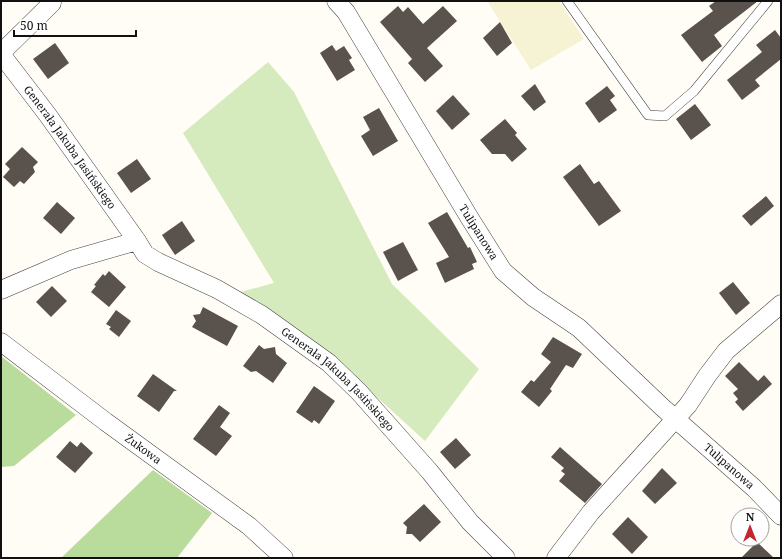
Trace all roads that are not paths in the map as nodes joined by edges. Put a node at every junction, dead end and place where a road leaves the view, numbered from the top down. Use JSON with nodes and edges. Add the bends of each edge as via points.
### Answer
{"nodes":[{"id":1,"x":336,"y":1,"type":"edge"},
{"id":2,"x":567,"y":1,"type":"edge"},
{"id":3,"x":768,"y":1,"type":"edge"},
{"id":4,"x":52,"y":2,"type":"edge"},
{"id":5,"x":1,"y":54,"type":"edge"},
{"id":6,"x":137,"y":241,"type":"junction"},
{"id":7,"x":1,"y":290,"type":"edge"},
{"id":8,"x":781,"y":304,"type":"edge"},
{"id":9,"x":1,"y":342,"type":"edge"},
{"id":10,"x":675,"y":418,"type":"junction"},
{"id":11,"x":781,"y":516,"type":"edge"},
{"id":12,"x":284,"y":558,"type":"edge"},
{"id":13,"x":506,"y":558,"type":"edge"},
{"id":14,"x":556,"y":558,"type":"edge"}],
"edges":[{"from":1,"to":10,"type":"street","name":"Tulipanowa","via":[[346,12],[503,271],[533,297],[579,328]]},
{"from":2,"to":3,"type":"lane","via":[[648,115],[664,116],[694,91]]},
{"from":4,"to":5,"type":"street","name":"Generała Jakuba Jasińskiego"},
{"from":5,"to":6,"type":"street","name":"Generała Jakuba Jasińskiego"},
{"from":6,"to":7,"type":"street","via":[[71,260]]},
{"from":6,"to":13,"type":"street","name":"Generała Jakuba Jasińskiego","via":[[146,254],[158,262],[217,289],[262,315],[329,363],[359,392],[430,472],[470,522]]},
{"from":8,"to":10,"type":"street","via":[[726,351],[688,405]]},
{"from":9,"to":12,"type":"street","name":"Żukowa","via":[[249,526]]},
{"from":10,"to":11,"type":"street","name":"Tulipanowa","via":[[754,488]]},
{"from":10,"to":14,"type":"street","via":[[591,512]]}]}
